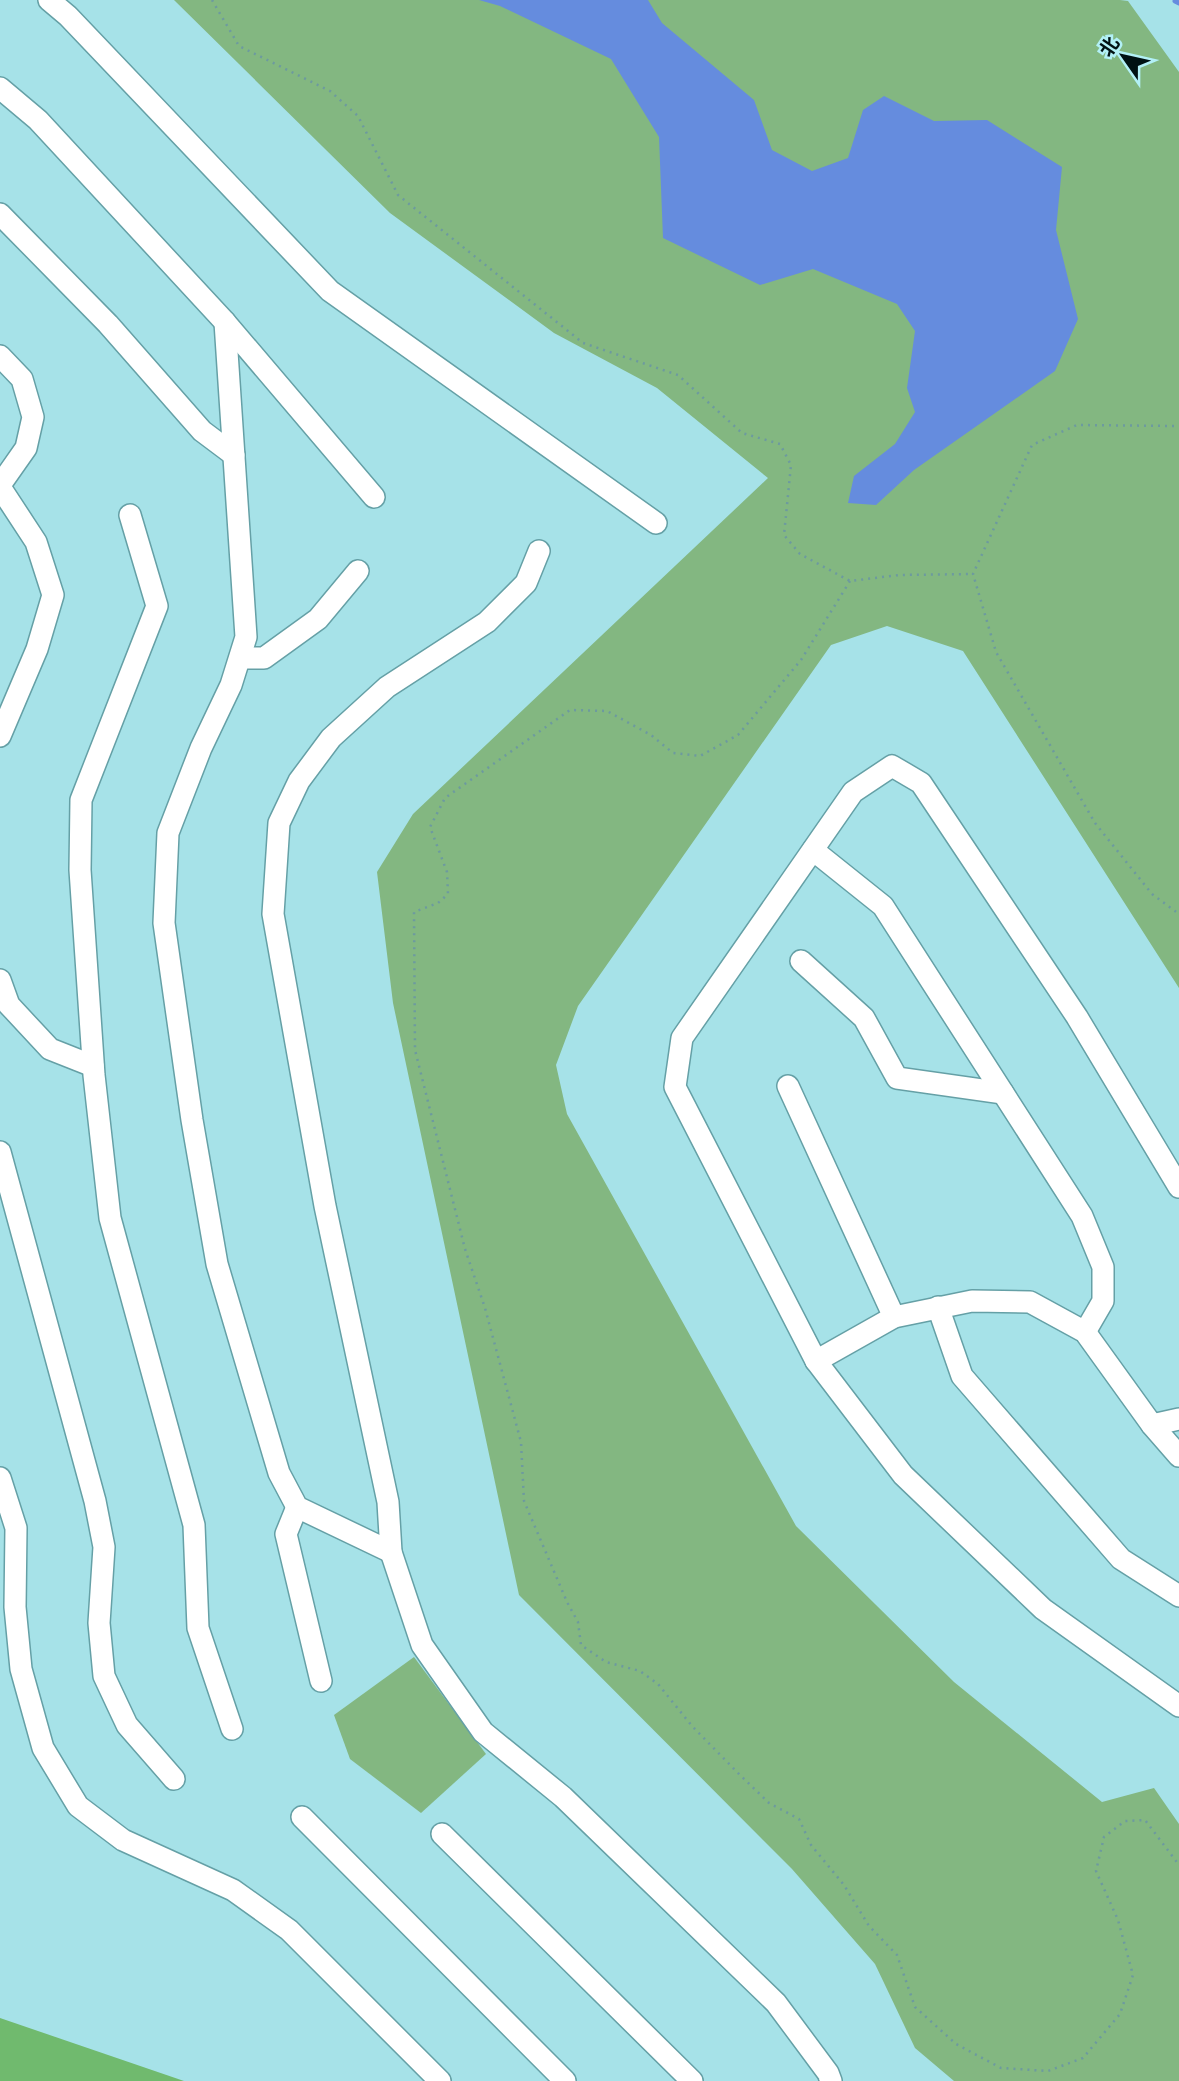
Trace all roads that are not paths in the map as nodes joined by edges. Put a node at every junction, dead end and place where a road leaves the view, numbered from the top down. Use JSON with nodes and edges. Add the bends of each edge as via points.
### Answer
{"nodes":[{"id":1,"x":49,"y":0,"type":"edge"},
{"id":2,"x":0,"y":88,"type":"edge"},
{"id":3,"x":0,"y":214,"type":"edge"},
{"id":4,"x":225,"y":322,"type":"junction"},
{"id":5,"x":0,"y":356,"type":"edge"},
{"id":6,"x":234,"y":455,"type":"junction"},
{"id":7,"x":0,"y":486,"type":"edge"},
{"id":8,"x":374,"y":497,"type":"dead end"},
{"id":9,"x":131,"y":515,"type":"dead end"},
{"id":10,"x":656,"y":523,"type":"dead end"},
{"id":11,"x":539,"y":551,"type":"dead end"},
{"id":12,"x":358,"y":571,"type":"dead end"},
{"id":13,"x":240,"y":658,"type":"junction"},
{"id":14,"x":0,"y":736,"type":"edge"},
{"id":15,"x":813,"y":850,"type":"junction"},
{"id":16,"x":801,"y":961,"type":"dead end"},
{"id":17,"x":0,"y":980,"type":"edge"},
{"id":18,"x":93,"y":1066,"type":"junction"},
{"id":19,"x":788,"y":1086,"type":"dead end"},
{"id":20,"x":1003,"y":1093,"type":"junction"},
{"id":21,"x":0,"y":1152,"type":"edge"},
{"id":22,"x":1179,"y":1187,"type":"edge"},
{"id":23,"x":938,"y":1307,"type":"junction"},
{"id":24,"x":894,"y":1317,"type":"junction"},
{"id":25,"x":1085,"y":1332,"type":"junction"},
{"id":26,"x":816,"y":1361,"type":"junction"},
{"id":27,"x":1179,"y":1419,"type":"edge"},
{"id":28,"x":1152,"y":1425,"type":"junction"},
{"id":29,"x":1179,"y":1456,"type":"edge"},
{"id":30,"x":0,"y":1478,"type":"edge"},
{"id":31,"x":297,"y":1507,"type":"junction"},
{"id":32,"x":391,"y":1552,"type":"junction"},
{"id":33,"x":1179,"y":1596,"type":"edge"},
{"id":34,"x":321,"y":1681,"type":"dead end"},
{"id":35,"x":1179,"y":1706,"type":"edge"},
{"id":36,"x":232,"y":1729,"type":"dead end"},
{"id":37,"x":174,"y":1779,"type":"dead end"},
{"id":38,"x":303,"y":1817,"type":"dead end"},
{"id":39,"x":442,"y":1834,"type":"dead end"},
{"id":40,"x":440,"y":2081,"type":"edge"},
{"id":41,"x":565,"y":2081,"type":"edge"},
{"id":42,"x":692,"y":2081,"type":"edge"},
{"id":43,"x":831,"y":2081,"type":"edge"}],
"edges":[{"from":1,"to":10,"type":"street","via":[[330,291]]},
{"from":2,"to":4,"type":"street","via":[[38,120]]},
{"from":3,"to":6,"type":"street","via":[[108,324],[202,431]]},
{"from":4,"to":6,"type":"street"},
{"from":4,"to":8,"type":"street"},
{"from":5,"to":7,"type":"street","via":[[22,379],[33,417],[26,448]]},
{"from":6,"to":13,"type":"street","via":[[246,637]]},
{"from":7,"to":14,"type":"street","via":[[36,542],[53,595],[37,649]]},
{"from":9,"to":18,"type":"street","via":[[157,606],[81,800],[80,870]]},
{"from":11,"to":32,"type":"street","via":[[526,583],[486,622],[387,687],[331,738],[299,780],[279,823],[273,914],[325,1206],[388,1502]]},
{"from":12,"to":13,"type":"street","via":[[318,619],[264,658]]},
{"from":13,"to":31,"type":"street","via":[[168,834],[164,923],[217,1264],[279,1473]]},
{"from":15,"to":20,"type":"street","via":[[883,906]]},
{"from":15,"to":22,"type":"street","via":[[853,792],[892,766],[921,783],[1077,1017]]},
{"from":15,"to":26,"type":"street","via":[[682,1038],[675,1087]]},
{"from":16,"to":20,"type":"street","via":[[864,1018],[897,1077]]},
{"from":17,"to":18,"type":"street","via":[[9,1005],[50,1049]]},
{"from":18,"to":36,"type":"street","via":[[110,1217],[194,1525],[198,1628]]},
{"from":19,"to":24,"type":"street"},
{"from":20,"to":25,"type":"street","via":[[1082,1216],[1103,1267],[1103,1301]]},
{"from":21,"to":37,"type":"street","via":[[95,1501],[104,1547],[99,1623],[104,1676],[127,1724]]},
{"from":23,"to":24,"type":"street"},
{"from":23,"to":25,"type":"street","via":[[972,1301],[1031,1302]]},
{"from":23,"to":33,"type":"street","via":[[962,1376],[1121,1559]]},
{"from":24,"to":26,"type":"street"},
{"from":25,"to":28,"type":"street"},
{"from":26,"to":35,"type":"street","via":[[903,1475],[1043,1609]]},
{"from":27,"to":28,"type":"street"},
{"from":28,"to":29,"type":"street"},
{"from":30,"to":40,"type":"street","via":[[16,1528],[15,1607],[21,1669],[43,1748],[78,1806],[123,1840],[233,1890],[289,1930]]},
{"from":31,"to":32,"type":"street"},
{"from":31,"to":34,"type":"street","via":[[286,1534]]},
{"from":32,"to":43,"type":"street","via":[[422,1646],[483,1732],[563,1797],[776,2003]]},
{"from":38,"to":41,"type":"street"},
{"from":39,"to":42,"type":"street"}]}
